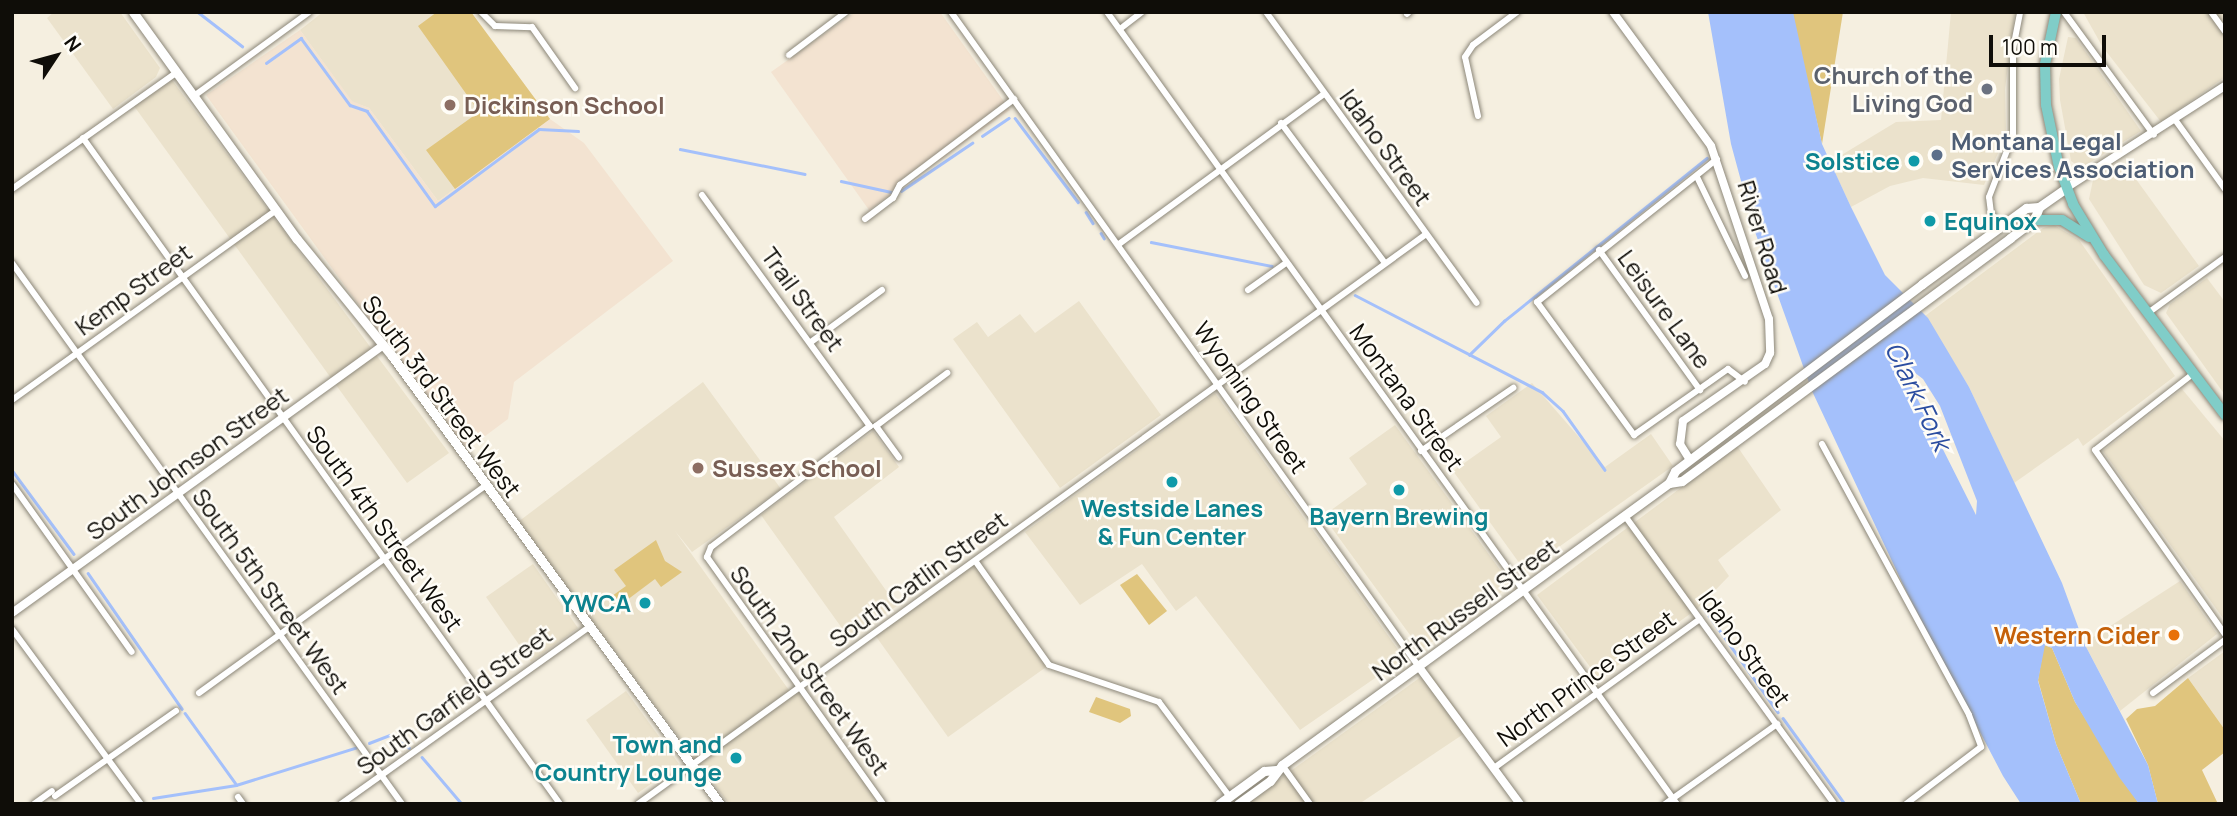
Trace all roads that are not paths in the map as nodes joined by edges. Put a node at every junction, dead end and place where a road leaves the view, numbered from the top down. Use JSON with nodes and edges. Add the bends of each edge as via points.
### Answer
{"nodes":[{"id":1,"x":133,"y":12,"type":"edge"},
{"id":2,"x":292,"y":12,"type":"edge"},
{"id":3,"x":309,"y":12,"type":"edge"},
{"id":4,"x":481,"y":12,"type":"edge"},
{"id":5,"x":846,"y":12,"type":"edge"},
{"id":6,"x":951,"y":12,"type":"edge"},
{"id":7,"x":1107,"y":12,"type":"edge"},
{"id":8,"x":1142,"y":12,"type":"edge"},
{"id":9,"x":1266,"y":12,"type":"edge"},
{"id":10,"x":1517,"y":12,"type":"edge"},
{"id":11,"x":1613,"y":12,"type":"edge"},
{"id":12,"x":2020,"y":12,"type":"edge"},
{"id":13,"x":2056,"y":12,"type":"edge"},
{"id":14,"x":2064,"y":12,"type":"edge"},
{"id":15,"x":2211,"y":12,"type":"edge"},
{"id":16,"x":298,"y":20,"type":"junction"},
{"id":17,"x":1120,"y":29,"type":"junction"},
{"id":18,"x":2225,"y":31,"type":"edge"},
{"id":19,"x":789,"y":55,"type":"dead end"},
{"id":20,"x":177,"y":72,"type":"junction"},
{"id":21,"x":2225,"y":86,"type":"edge"},
{"id":22,"x":575,"y":88,"type":"dead end"},
{"id":23,"x":1324,"y":94,"type":"junction"},
{"id":24,"x":194,"y":96,"type":"junction"},
{"id":25,"x":1014,"y":99,"type":"junction"},
{"id":26,"x":1478,"y":116,"type":"dead end"},
{"id":27,"x":2175,"y":121,"type":"junction"},
{"id":28,"x":1281,"y":123,"type":"junction"},
{"id":29,"x":2154,"y":135,"type":"junction"},
{"id":30,"x":83,"y":138,"type":"junction"},
{"id":31,"x":1717,"y":159,"type":"junction"},
{"id":32,"x":1220,"y":171,"type":"junction"},
{"id":33,"x":1697,"y":177,"type":"junction"},
{"id":34,"x":2066,"y":188,"type":"junction"},
{"id":35,"x":12,"y":189,"type":"edge"},
{"id":36,"x":2225,"y":189,"type":"edge"},
{"id":37,"x":702,"y":194,"type":"dead end"},
{"id":38,"x":2039,"y":207,"type":"junction"},
{"id":39,"x":276,"y":210,"type":"junction"},
{"id":40,"x":865,"y":219,"type":"dead end"},
{"id":41,"x":2034,"y":220,"type":"junction"},
{"id":42,"x":2001,"y":227,"type":"junction"},
{"id":43,"x":1425,"y":234,"type":"junction"},
{"id":44,"x":2094,"y":241,"type":"junction"},
{"id":45,"x":1119,"y":244,"type":"junction"},
{"id":46,"x":1599,"y":250,"type":"junction"},
{"id":47,"x":2225,"y":257,"type":"edge"},
{"id":48,"x":12,"y":262,"type":"edge"},
{"id":49,"x":1286,"y":262,"type":"junction"},
{"id":50,"x":1385,"y":263,"type":"junction"},
{"id":51,"x":1745,"y":276,"type":"dead end"},
{"id":52,"x":182,"y":277,"type":"junction"},
{"id":53,"x":882,"y":290,"type":"dead end"},
{"id":54,"x":1248,"y":290,"type":"dead end"},
{"id":55,"x":1477,"y":303,"type":"dead end"},
{"id":56,"x":1320,"y":309,"type":"junction"},
{"id":57,"x":2148,"y":313,"type":"junction"},
{"id":58,"x":811,"y":342,"type":"junction"},
{"id":59,"x":384,"y":345,"type":"junction"},
{"id":60,"x":76,"y":353,"type":"junction"},
{"id":61,"x":947,"y":373,"type":"dead end"},
{"id":62,"x":2194,"y":373,"type":"junction"},
{"id":63,"x":1745,"y":382,"type":"junction"},
{"id":64,"x":1219,"y":383,"type":"junction"},
{"id":65,"x":1513,"y":388,"type":"dead end"},
{"id":66,"x":1699,"y":390,"type":"junction"},
{"id":67,"x":12,"y":400,"type":"edge"},
{"id":68,"x":2225,"y":415,"type":"edge"},
{"id":69,"x":282,"y":418,"type":"junction"},
{"id":70,"x":873,"y":426,"type":"junction"},
{"id":71,"x":1822,"y":444,"type":"dead end"},
{"id":72,"x":1422,"y":451,"type":"junction"},
{"id":73,"x":899,"y":458,"type":"dead end"},
{"id":74,"x":1690,"y":460,"type":"junction"},
{"id":75,"x":1669,"y":483,"type":"junction"},
{"id":76,"x":12,"y":484,"type":"edge"},
{"id":77,"x":486,"y":485,"type":"junction"},
{"id":78,"x":176,"y":494,"type":"junction"},
{"id":79,"x":1625,"y":516,"type":"junction"},
{"id":80,"x":384,"y":558,"type":"junction"},
{"id":81,"x":976,"y":562,"type":"junction"},
{"id":82,"x":72,"y":570,"type":"junction"},
{"id":83,"x":1524,"y":590,"type":"junction"},
{"id":84,"x":12,"y":613,"type":"edge"},
{"id":85,"x":1700,"y":619,"type":"junction"},
{"id":86,"x":589,"y":626,"type":"junction"},
{"id":87,"x":12,"y":629,"type":"edge"},
{"id":88,"x":279,"y":634,"type":"junction"},
{"id":89,"x":2225,"y":634,"type":"edge"},
{"id":90,"x":2225,"y":640,"type":"edge"},
{"id":91,"x":132,"y":652,"type":"dead end"},
{"id":92,"x":1419,"y":667,"type":"junction"},
{"id":93,"x":802,"y":686,"type":"junction"},
{"id":94,"x":1597,"y":692,"type":"junction"},
{"id":95,"x":199,"y":693,"type":"dead end"},
{"id":96,"x":2153,"y":693,"type":"dead end"},
{"id":97,"x":485,"y":700,"type":"junction"},
{"id":98,"x":176,"y":711,"type":"dead end"},
{"id":99,"x":1777,"y":724,"type":"junction"},
{"id":100,"x":107,"y":759,"type":"junction"},
{"id":101,"x":691,"y":765,"type":"junction"},
{"id":102,"x":1279,"y":767,"type":"junction"},
{"id":103,"x":1494,"y":768,"type":"junction"},
{"id":104,"x":382,"y":777,"type":"junction"},
{"id":105,"x":238,"y":797,"type":"dead end"},
{"id":106,"x":1228,"y":800,"type":"edge"},
{"id":107,"x":1675,"y":801,"type":"edge"},
{"id":108,"x":1908,"y":803,"type":"edge"},
{"id":109,"x":34,"y":804,"type":"edge"},
{"id":110,"x":141,"y":804,"type":"edge"},
{"id":111,"x":243,"y":804,"type":"edge"},
{"id":112,"x":341,"y":804,"type":"edge"},
{"id":113,"x":402,"y":804,"type":"edge"},
{"id":114,"x":560,"y":804,"type":"edge"},
{"id":115,"x":638,"y":804,"type":"edge"},
{"id":116,"x":720,"y":804,"type":"edge"},
{"id":117,"x":884,"y":804,"type":"edge"},
{"id":118,"x":1219,"y":804,"type":"edge"},
{"id":119,"x":1238,"y":804,"type":"edge"},
{"id":120,"x":1310,"y":804,"type":"edge"},
{"id":121,"x":1520,"y":804,"type":"edge"},
{"id":122,"x":1665,"y":804,"type":"edge"},
{"id":123,"x":1833,"y":804,"type":"edge"}],
"edges":[{"from":1,"to":20,"type":"main road","name":"South 3rd Street West"},
{"from":2,"to":16,"type":"street"},
{"from":3,"to":16,"type":"street"},
{"from":4,"to":22,"type":"street","via":[[495,26],[532,27]]},
{"from":5,"to":19,"type":"street"},
{"from":6,"to":25,"type":"street","name":"Wyoming Street"},
{"from":7,"to":17,"type":"street","name":"Montana Street"},
{"from":8,"to":17,"type":"street"},
{"from":9,"to":23,"type":"street","name":"Idaho Street"},
{"from":10,"to":26,"type":"street","via":[[1473,45],[1465,57]]},
{"from":11,"to":31,"type":"street","name":"River Road"},
{"from":12,"to":42,"type":"street","via":[[2011,72],[2013,135],[1989,197],[1991,213]]},
{"from":13,"to":34,"type":"main road","via":[[2045,64],[2046,104]]},
{"from":14,"to":29,"type":"street"},
{"from":15,"to":18,"type":"street"},
{"from":16,"to":24,"type":"street"},
{"from":17,"to":32,"type":"street","name":"Montana Street"},
{"from":20,"to":24,"type":"main road","name":"South 3rd Street West"},
{"from":20,"to":30,"type":"street"},
{"from":21,"to":27,"type":"street","name":"North Russell Street"},
{"from":23,"to":28,"type":"street"},
{"from":23,"to":43,"type":"street","name":"Idaho Street"},
{"from":24,"to":39,"type":"main road","name":"South 3rd Street West"},
{"from":25,"to":40,"type":"street","via":[[900,184],[893,198]]},
{"from":25,"to":45,"type":"street","name":"Wyoming Street"},
{"from":27,"to":29,"type":"street","name":"North Russell Street"},
{"from":27,"to":36,"type":"street"},
{"from":28,"to":32,"type":"street"},
{"from":28,"to":50,"type":"street"},
{"from":29,"to":34,"type":"street","name":"North Russell Street"},
{"from":30,"to":35,"type":"street"},
{"from":30,"to":52,"type":"street","name":"South 4th Street West"},
{"from":31,"to":33,"type":"street"},
{"from":31,"to":63,"type":"street","name":"River Road","via":[[1769,319],[1770,353]]},
{"from":32,"to":45,"type":"street"},
{"from":32,"to":49,"type":"street","name":"Montana Street"},
{"from":33,"to":46,"type":"street"},
{"from":33,"to":51,"type":"street"},
{"from":34,"to":38,"type":"main road","name":"North Russell Street"},
{"from":34,"to":44,"type":"main road"},
{"from":37,"to":58,"type":"street","name":"Trail Street"},
{"from":38,"to":41,"type":"main road"},
{"from":38,"to":42,"type":"main road","name":"North Russell Street","via":[[2026,208]]},
{"from":39,"to":52,"type":"street","name":"Kemp Street"},
{"from":39,"to":59,"type":"main road","name":"South 3rd Street West","via":[[325,277]]},
{"from":41,"to":44,"type":"main road","via":[[2062,220]]},
{"from":41,"to":75,"type":"main road","name":"North Russell Street","via":[[1682,481]]},
{"from":42,"to":74,"type":"main road","name":"North Russell Street"},
{"from":43,"to":50,"type":"street","name":"South Catlin Street"},
{"from":43,"to":55,"type":"street","name":"Idaho Street"},
{"from":44,"to":57,"type":"main road"},
{"from":45,"to":64,"type":"street","name":"Wyoming Street"},
{"from":46,"to":66,"type":"street","name":"Leisure Lane"},
{"from":46,"to":66,"type":"street","via":[[1537,303],[1634,435]]},
{"from":47,"to":57,"type":"street"},
{"from":48,"to":60,"type":"street","name":"South 5th Street West"},
{"from":49,"to":54,"type":"street"},
{"from":49,"to":56,"type":"street","name":"Montana Street"},
{"from":50,"to":56,"type":"street","name":"South Catlin Street"},
{"from":52,"to":60,"type":"street","name":"Kemp Street"},
{"from":52,"to":69,"type":"street","name":"South 4th Street West"},
{"from":53,"to":58,"type":"street"},
{"from":56,"to":64,"type":"street","name":"South Catlin Street"},
{"from":56,"to":72,"type":"street","name":"Montana Street"},
{"from":57,"to":62,"type":"main road"},
{"from":58,"to":70,"type":"street","name":"Trail Street"},
{"from":59,"to":69,"type":"street","name":"South Johnson Street"},
{"from":59,"to":77,"type":"main road","name":"South 3rd Street West"},
{"from":60,"to":67,"type":"street","name":"Kemp Street"},
{"from":60,"to":78,"type":"street","name":"South 5th Street West"},
{"from":61,"to":70,"type":"street"},
{"from":62,"to":68,"type":"main road"},
{"from":62,"to":89,"type":"street","via":[[2095,450]]},
{"from":63,"to":66,"type":"street","via":[[1728,369]]},
{"from":63,"to":74,"type":"street","name":"River Road","via":[[1684,421],[1680,444]]},
{"from":64,"to":81,"type":"street","name":"South Catlin Street"},
{"from":64,"to":92,"type":"street","name":"Wyoming Street"},
{"from":65,"to":72,"type":"street"},
{"from":69,"to":78,"type":"street","name":"South Johnson Street"},
{"from":69,"to":80,"type":"street","name":"South 4th Street West"},
{"from":70,"to":73,"type":"street","name":"Trail Street"},
{"from":70,"to":93,"type":"street","name":"South 2nd Street West","via":[[711,547],[706,557]]},
{"from":71,"to":108,"type":"street","via":[[1969,715],[1981,747]]},
{"from":72,"to":83,"type":"street","name":"Montana Street"},
{"from":74,"to":75,"type":"main road","name":"North Russell Street","via":[[1675,471]]},
{"from":75,"to":79,"type":"main road","name":"North Russell Street"},
{"from":76,"to":82,"type":"street"},
{"from":77,"to":80,"type":"street"},
{"from":77,"to":86,"type":"main road","name":"South 3rd Street West"},
{"from":78,"to":82,"type":"street","name":"South Johnson Street"},
{"from":78,"to":88,"type":"street","name":"South 5th Street West"},
{"from":79,"to":83,"type":"main road","name":"North Russell Street"},
{"from":79,"to":85,"type":"street","name":"Idaho Street"},
{"from":80,"to":88,"type":"street"},
{"from":80,"to":97,"type":"street","name":"South 4th Street West"},
{"from":81,"to":93,"type":"street","name":"South Catlin Street"},
{"from":81,"to":106,"type":"street","via":[[1049,664],[1158,702]]},
{"from":82,"to":84,"type":"street","name":"South Johnson Street"},
{"from":82,"to":91,"type":"street"},
{"from":83,"to":92,"type":"main road","name":"North Russell Street"},
{"from":83,"to":94,"type":"street","name":"Montana Street"},
{"from":85,"to":94,"type":"street","name":"North Prince Street"},
{"from":85,"to":99,"type":"street","name":"Idaho Street"},
{"from":86,"to":97,"type":"street","name":"South Garfield Street"},
{"from":86,"to":101,"type":"main road","name":"South 3rd Street West"},
{"from":87,"to":100,"type":"street"},
{"from":88,"to":95,"type":"street"},
{"from":88,"to":104,"type":"street","name":"South 5th Street West"},
{"from":90,"to":96,"type":"street"},
{"from":92,"to":102,"type":"main road","name":"North Russell Street"},
{"from":92,"to":103,"type":"street","name":"Wyoming Street"},
{"from":93,"to":101,"type":"street","name":"South Catlin Street"},
{"from":93,"to":117,"type":"street","name":"South 2nd Street West"},
{"from":94,"to":103,"type":"street","name":"North Prince Street"},
{"from":94,"to":107,"type":"street","name":"Montana Street"},
{"from":97,"to":104,"type":"street","name":"South Garfield Street"},
{"from":97,"to":114,"type":"street","name":"South 4th Street West"},
{"from":98,"to":100,"type":"street"},
{"from":99,"to":107,"type":"street"},
{"from":99,"to":123,"type":"street","name":"Idaho Street"},
{"from":100,"to":109,"type":"street"},
{"from":100,"to":110,"type":"street"},
{"from":101,"to":115,"type":"street","name":"South Catlin Street"},
{"from":101,"to":116,"type":"main road","name":"South 3rd Street West"},
{"from":102,"to":106,"type":"main road","via":[[1264,771]]},
{"from":102,"to":119,"type":"main road","via":[[1270,781]]},
{"from":102,"to":120,"type":"street"},
{"from":103,"to":121,"type":"street","name":"Wyoming Street"},
{"from":104,"to":112,"type":"street","name":"South Garfield Street"},
{"from":104,"to":113,"type":"street","name":"South 5th Street West"},
{"from":105,"to":111,"type":"street"},
{"from":106,"to":118,"type":"main road"},
{"from":107,"to":122,"type":"street"}]}
